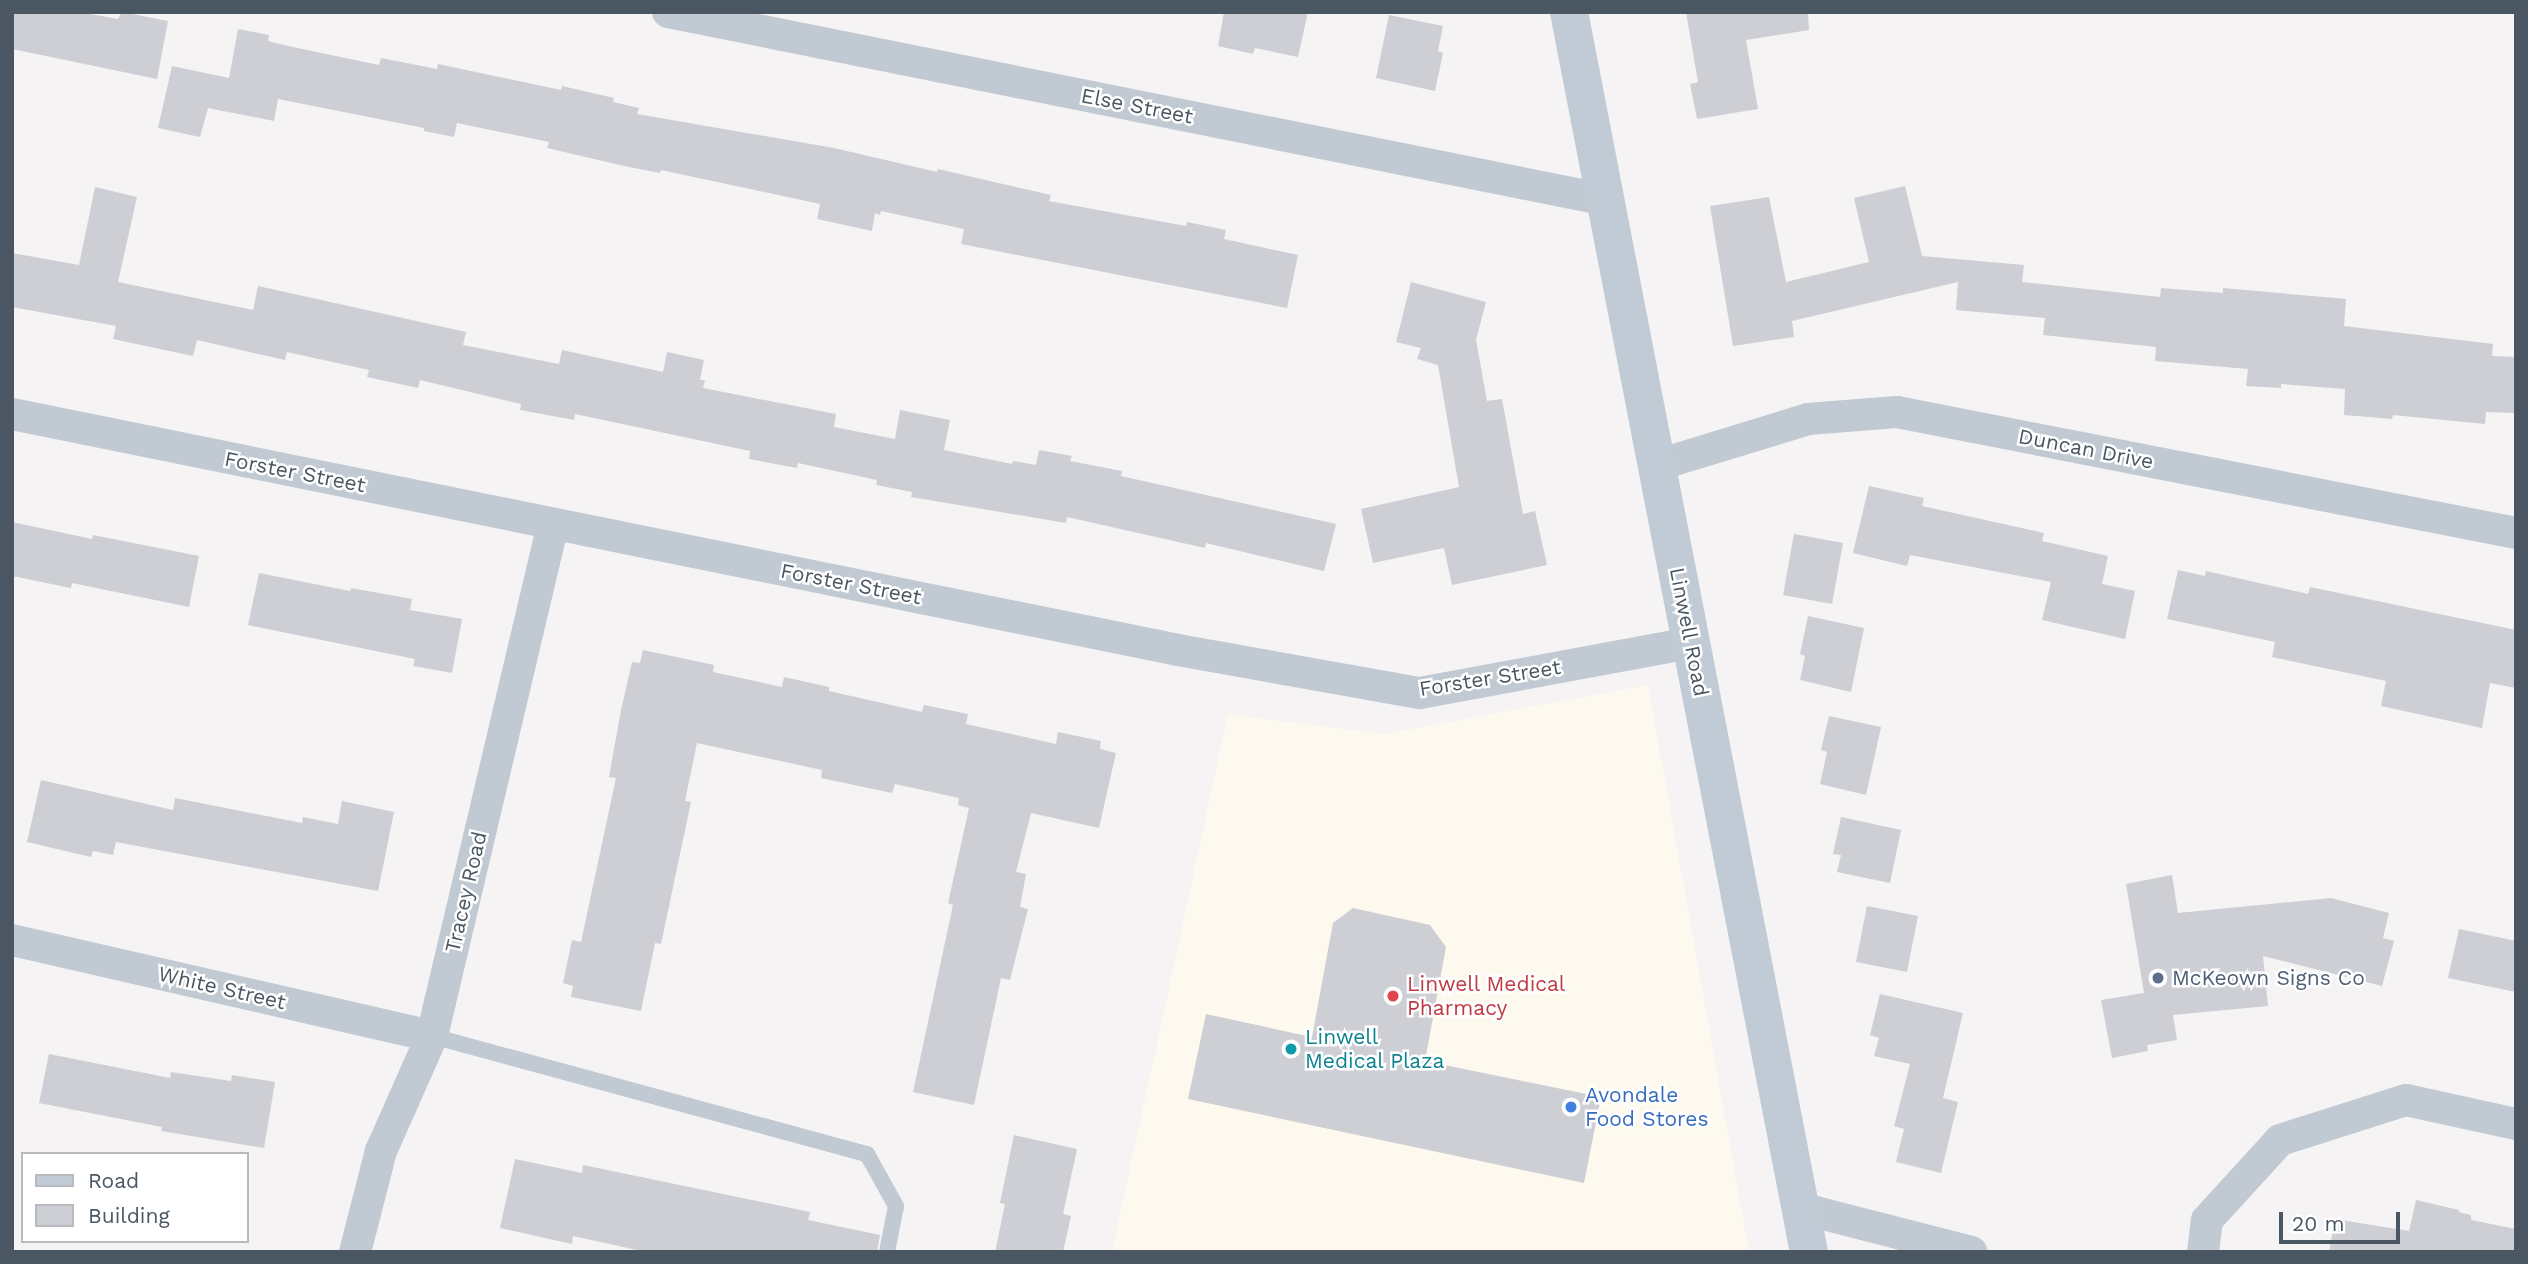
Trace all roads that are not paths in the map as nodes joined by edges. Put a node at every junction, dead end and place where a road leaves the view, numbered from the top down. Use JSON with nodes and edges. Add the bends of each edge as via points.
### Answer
{"nodes":[{"id":1,"x":668,"y":12,"type":"edge"},
{"id":2,"x":1569,"y":12,"type":"edge"},
{"id":3,"x":1606,"y":200,"type":"junction"},
{"id":4,"x":12,"y":414,"type":"edge"},
{"id":5,"x":1658,"y":466,"type":"junction"},
{"id":6,"x":553,"y":524,"type":"junction"},
{"id":7,"x":2516,"y":533,"type":"edge"},
{"id":8,"x":1691,"y":643,"type":"junction"},
{"id":9,"x":12,"y":940,"type":"edge"},
{"id":10,"x":432,"y":1035,"type":"junction"},
{"id":11,"x":2516,"y":1124,"type":"edge"},
{"id":12,"x":1800,"y":1208,"type":"junction"},
{"id":13,"x":355,"y":1252,"type":"edge"},
{"id":14,"x":887,"y":1252,"type":"edge"},
{"id":15,"x":1809,"y":1252,"type":"edge"},
{"id":16,"x":1971,"y":1252,"type":"edge"},
{"id":17,"x":2203,"y":1252,"type":"edge"}],
"edges":[{"from":1,"to":3,"type":"street","name":"Else Street"},
{"from":2,"to":3,"type":"main road","name":"Linwell Road"},
{"from":3,"to":5,"type":"main road","name":"Linwell Road"},
{"from":4,"to":6,"type":"street","name":"Forster Street"},
{"from":5,"to":7,"type":"street","name":"Duncan Drive","via":[[1808,419],[1898,412]]},
{"from":5,"to":8,"type":"main road","name":"Linwell Road"},
{"from":6,"to":8,"type":"street","name":"Forster Street","via":[[1178,650],[1420,693]]},
{"from":6,"to":10,"type":"street","name":"Tracey Road"},
{"from":8,"to":12,"type":"main road","name":"Linwell Road"},
{"from":9,"to":10,"type":"street","name":"White Street"},
{"from":10,"to":13,"type":"street","name":"Tracey Road","via":[[381,1151]]},
{"from":10,"to":14,"type":"lane","via":[[867,1154],[896,1206]]},
{"from":11,"to":17,"type":"street","via":[[2406,1100],[2280,1140],[2207,1220]]},
{"from":12,"to":15,"type":"main road","name":"Linwell Road"},
{"from":12,"to":16,"type":"street"}]}
